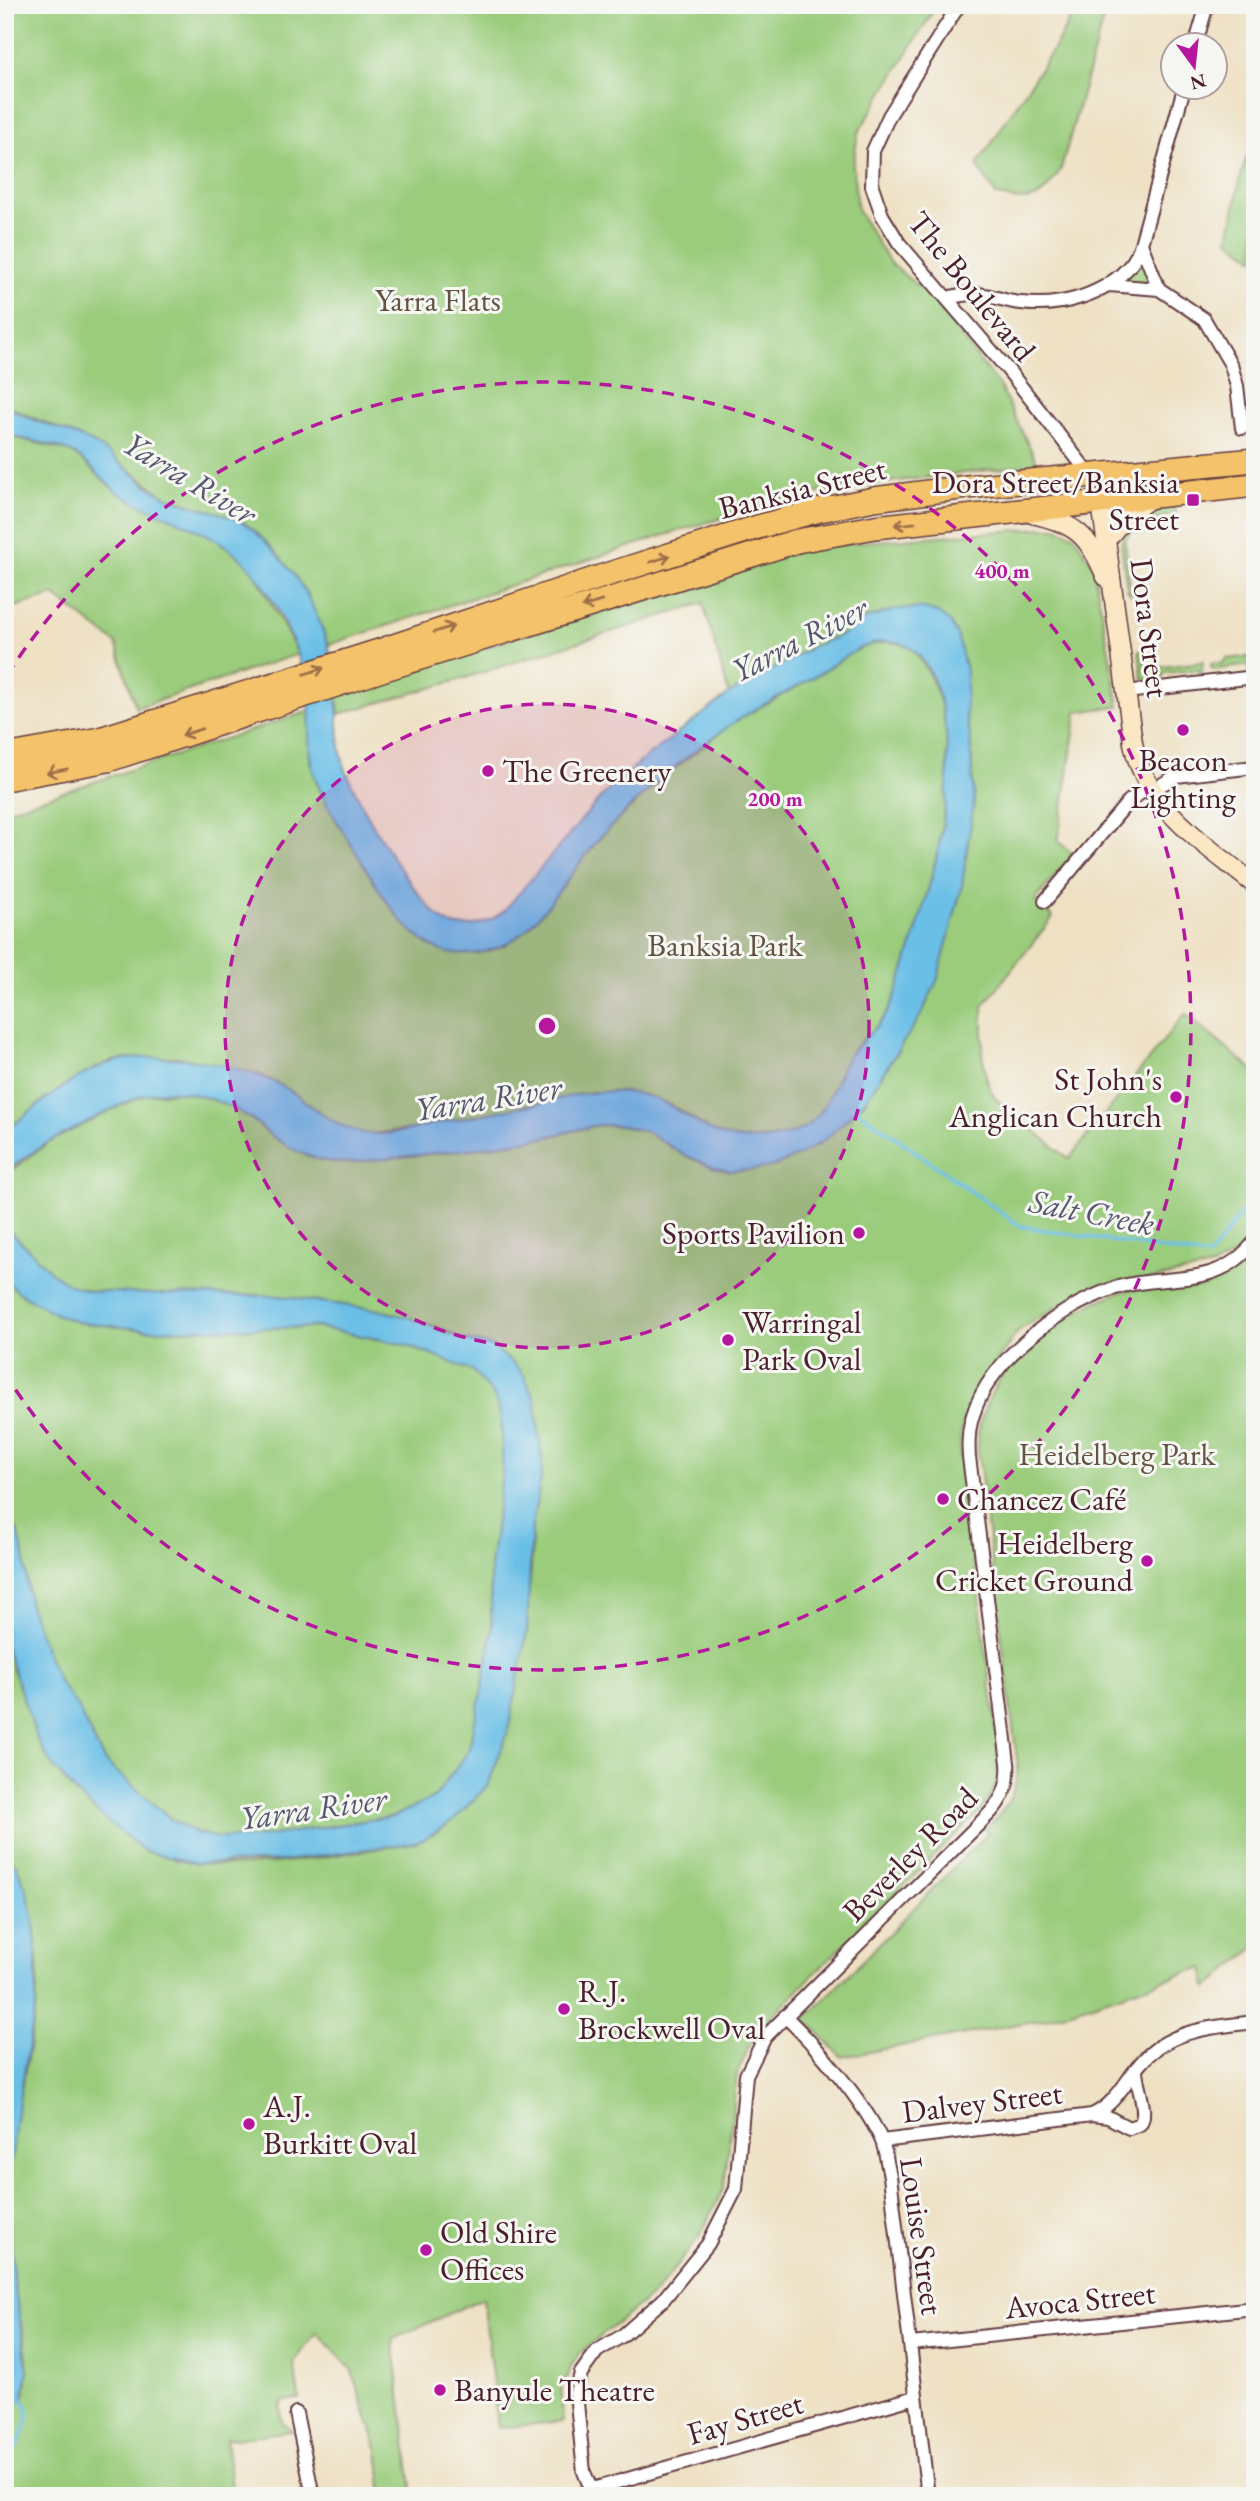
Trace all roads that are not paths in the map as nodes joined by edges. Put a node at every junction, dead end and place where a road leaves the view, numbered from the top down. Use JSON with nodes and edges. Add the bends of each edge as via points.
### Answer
{"nodes":[{"id":1,"x":959,"y":5,"type":"edge"},
{"id":2,"x":1207,"y":5,"type":"edge"},
{"id":3,"x":1199,"y":32,"type":"edge"},
{"id":4,"x":1180,"y":102,"type":"edge"},
{"id":5,"x":1141,"y":244,"type":"junction"},
{"id":6,"x":1109,"y":285,"type":"junction"},
{"id":7,"x":1159,"y":289,"type":"junction"},
{"id":8,"x":982,"y":294,"type":"junction"},
{"id":9,"x":947,"y":298,"type":"junction"},
{"id":10,"x":963,"y":317,"type":"junction"},
{"id":11,"x":1242,"y":428,"type":"dead end"},
{"id":12,"x":1255,"y":460,"type":"edge"},
{"id":13,"x":1090,"y":475,"type":"junction"},
{"id":14,"x":1255,"y":485,"type":"edge"},
{"id":15,"x":1154,"y":496,"type":"junction"},
{"id":16,"x":1101,"y":502,"type":"junction"},
{"id":17,"x":1021,"y":511,"type":"junction"},
{"id":18,"x":1107,"y":539,"type":"junction"},
{"id":19,"x":1115,"y":597,"type":"junction"},
{"id":20,"x":382,"y":660,"type":"junction"},
{"id":21,"x":1255,"y":677,"type":"edge"},
{"id":22,"x":1126,"y":692,"type":"junction"},
{"id":23,"x":104,"y":749,"type":"junction"},
{"id":24,"x":5,"y":756,"type":"edge"},
{"id":25,"x":1255,"y":766,"type":"edge"},
{"id":26,"x":5,"y":779,"type":"edge"},
{"id":27,"x":1150,"y":789,"type":"junction"},
{"id":28,"x":1255,"y":885,"type":"edge"},
{"id":29,"x":1045,"y":901,"type":"dead end"},
{"id":30,"x":1255,"y":1241,"type":"edge"},
{"id":31,"x":785,"y":2016,"type":"junction"},
{"id":32,"x":1255,"y":2022,"type":"edge"},
{"id":33,"x":1136,"y":2070,"type":"junction"},
{"id":34,"x":1089,"y":2116,"type":"junction"},
{"id":35,"x":882,"y":2141,"type":"junction"},
{"id":36,"x":1255,"y":2308,"type":"edge"},
{"id":37,"x":911,"y":2344,"type":"junction"},
{"id":38,"x":916,"y":2397,"type":"junction"},
{"id":39,"x":296,"y":2413,"type":"dead end"},
{"id":40,"x":588,"y":2493,"type":"edge"},
{"id":41,"x":313,"y":2496,"type":"edge"},
{"id":42,"x":928,"y":2496,"type":"edge"}],
"edges":[{"from":1,"to":9,"type":"street","name":"The Boulevard","via":[[888,116],[873,151],[872,169],[872,186],[882,215],[899,243]]},
{"from":2,"to":3,"type":"street"},
{"from":4,"to":5,"type":"street"},
{"from":5,"to":6,"type":"street","via":[[1133,262]]},
{"from":5,"to":7,"type":"street"},
{"from":6,"to":7,"type":"street"},
{"from":6,"to":8,"type":"street","via":[[1055,303],[1017,303]]},
{"from":7,"to":11,"type":"street","via":[[1204,319],[1231,365]]},
{"from":8,"to":9,"type":"street"},
{"from":8,"to":10,"type":"street","via":[[967,303]]},
{"from":9,"to":10,"type":"street","name":"The Boulevard"},
{"from":10,"to":13,"type":"street","name":"The Boulevard"},
{"from":12,"to":13,"type":"highway","name":"Banksia Street"},
{"from":13,"to":16,"type":"highway","name":"Dora Street"},
{"from":20,"to":13,"type":"highway","name":"Banksia Street","one_way":true,"via":[[606,575],[813,512],[932,491]]},
{"from":14,"to":15,"type":"highway","name":"Banksia Street"},
{"from":15,"to":16,"type":"highway","name":"Banksia Street"},
{"from":15,"to":18,"type":"main road","via":[[1126,516]]},
{"from":16,"to":17,"type":"highway","name":"Banksia Street"},
{"from":16,"to":18,"type":"main road","name":"Dora Street"},
{"from":17,"to":19,"type":"main road","via":[[1060,521],[1080,533],[1098,558]]},
{"from":17,"to":20,"type":"highway","name":"Banksia Street","one_way":true,"via":[[797,541]]},
{"from":18,"to":19,"type":"main road","name":"Dora Street"},
{"from":19,"to":22,"type":"main road","name":"Dora Street"},
{"from":20,"to":23,"type":"highway"},
{"from":21,"to":22,"type":"street"},
{"from":22,"to":27,"type":"main road","name":"Dora Street","via":[[1134,751]]},
{"from":23,"to":24,"type":"highway"},
{"from":23,"to":26,"type":"highway","one_way":true},
{"from":25,"to":27,"type":"street","via":[[1176,776]]},
{"from":27,"to":28,"type":"main road","name":"Dora Street","via":[[1170,814]]},
{"from":27,"to":29,"type":"street","via":[[1129,801]]},
{"from":30,"to":31,"type":"street","name":"Beverley Road","via":[[1240,1258],[1202,1276],[1123,1286],[1074,1305],[1029,1338],[981,1396],[970,1423],[969,1457],[1007,1784],[990,1813]]},
{"from":31,"to":35,"type":"street","name":"Louise Street","via":[[835,2073]]},
{"from":31,"to":40,"type":"street","name":"Beverley Road","via":[[765,2036],[746,2075],[736,2189],[708,2244],[663,2300],[597,2351],[579,2377],[577,2401]]},
{"from":32,"to":33,"type":"street","name":"Dalvey Street","via":[[1181,2034],[1157,2048]]},
{"from":33,"to":34,"type":"street","name":"Dalvey Street","via":[[1114,2101]]},
{"from":33,"to":34,"type":"street","name":"Dalvey Street","via":[[1144,2112],[1140,2124],[1129,2128],[1108,2117]]},
{"from":34,"to":35,"type":"street","name":"Dalvey Street"},
{"from":35,"to":37,"type":"street","name":"Louise Street"},
{"from":36,"to":37,"type":"street","name":"Avoca Street"},
{"from":37,"to":38,"type":"street","name":"Louise Street"},
{"from":38,"to":40,"type":"street","name":"Fay Street"},
{"from":38,"to":42,"type":"street","name":"Louise Street"},
{"from":39,"to":41,"type":"street"}]}
